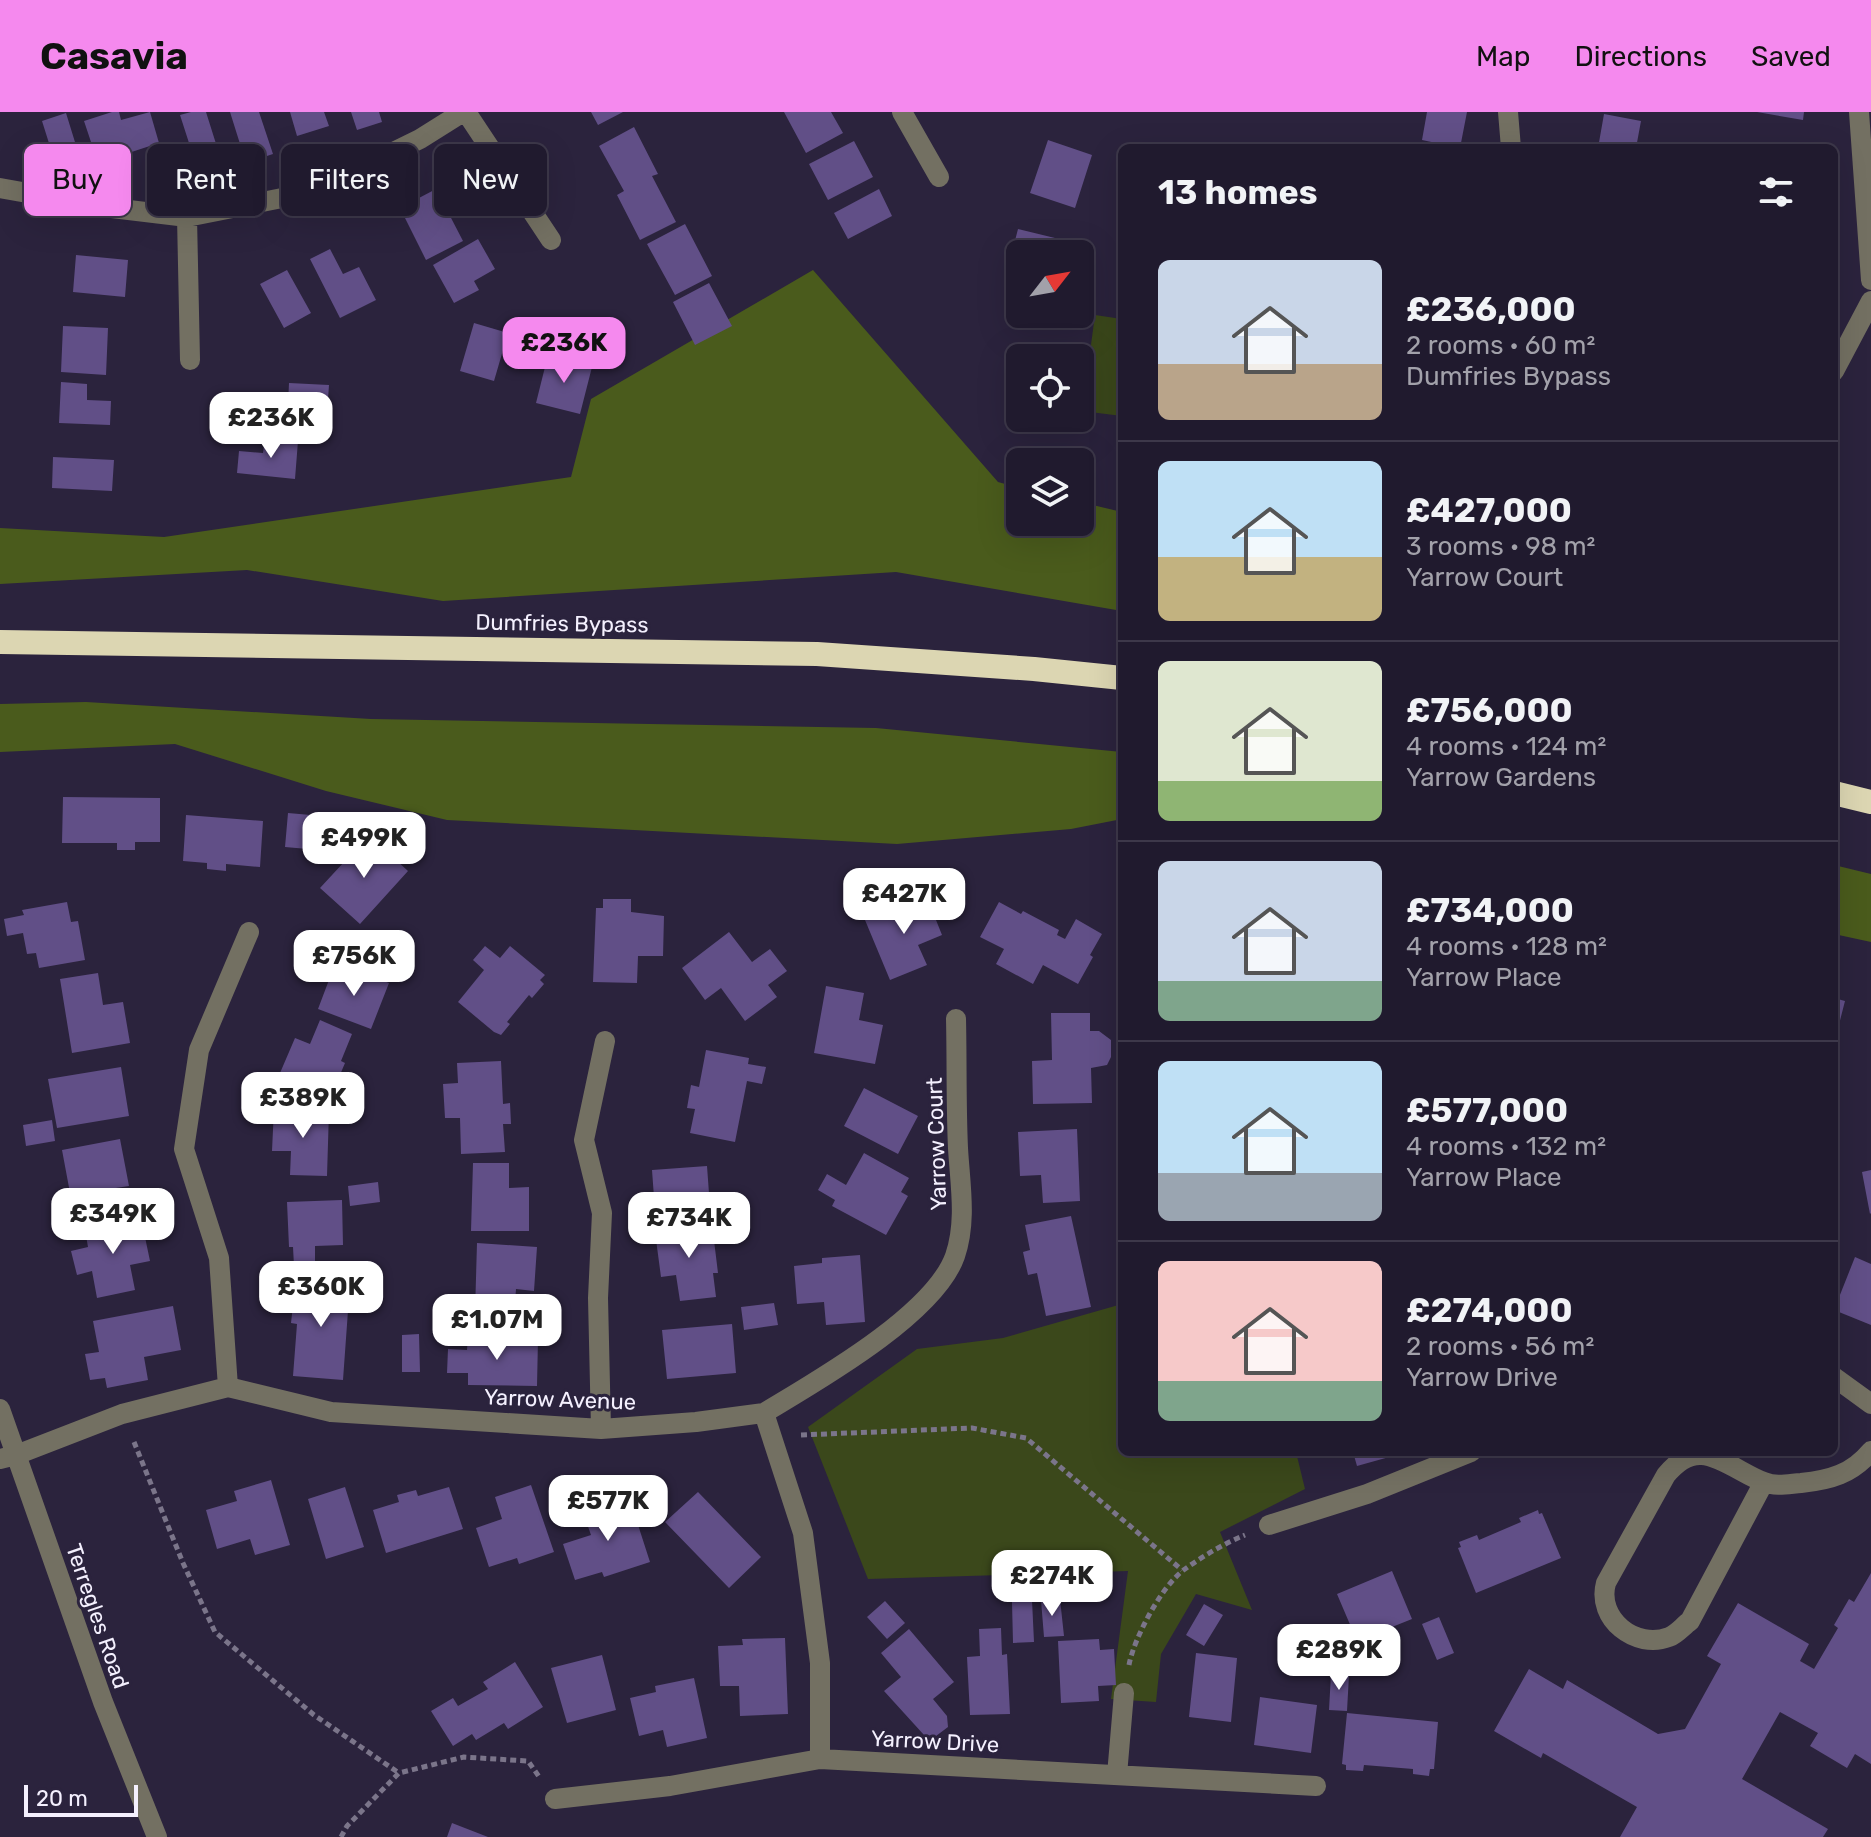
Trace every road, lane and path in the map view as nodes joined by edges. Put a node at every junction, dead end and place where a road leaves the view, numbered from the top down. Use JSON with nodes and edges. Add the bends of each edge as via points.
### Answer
{"nodes":[{"id":1,"x":464,"y":112,"type":"edge"},
{"id":2,"x":902,"y":112,"type":"edge"},
{"id":3,"x":1508,"y":112,"type":"edge"},
{"id":4,"x":1859,"y":112,"type":"edge"},
{"id":5,"x":1511,"y":144,"type":"edge"},
{"id":6,"x":939,"y":177,"type":"dead end"},
{"id":7,"x":0,"y":188,"type":"edge"},
{"id":8,"x":187,"y":217,"type":"junction"},
{"id":9,"x":551,"y":240,"type":"dead end"},
{"id":10,"x":1871,"y":280,"type":"edge"},
{"id":11,"x":1871,"y":301,"type":"edge"},
{"id":12,"x":190,"y":360,"type":"dead end"},
{"id":13,"x":1838,"y":363,"type":"edge"},
{"id":14,"x":0,"y":642,"type":"edge"},
{"id":15,"x":1118,"y":678,"type":"edge"},
{"id":16,"x":1838,"y":794,"type":"edge"},
{"id":17,"x":1871,"y":802,"type":"edge"},
{"id":18,"x":249,"y":932,"type":"dead end"},
{"id":19,"x":956,"y":1019,"type":"dead end"},
{"id":20,"x":605,"y":1041,"type":"dead end"},
{"id":21,"x":1838,"y":1380,"type":"edge"},
{"id":22,"x":228,"y":1387,"type":"junction"},
{"id":23,"x":1871,"y":1404,"type":"edge"},
{"id":24,"x":0,"y":1409,"type":"edge"},
{"id":25,"x":764,"y":1413,"type":"junction"},
{"id":26,"x":122,"y":1414,"type":"junction"},
{"id":27,"x":601,"y":1429,"type":"junction"},
{"id":28,"x":771,"y":1438,"type":"junction"},
{"id":29,"x":1871,"y":1451,"type":"edge"},
{"id":30,"x":1457,"y":1456,"type":"edge"},
{"id":31,"x":1691,"y":1456,"type":"edge"},
{"id":32,"x":1708,"y":1456,"type":"edge"},
{"id":33,"x":8,"y":1457,"type":"edge"},
{"id":34,"x":1764,"y":1482,"type":"junction"},
{"id":35,"x":1269,"y":1525,"type":"joint"},
{"id":36,"x":1182,"y":1570,"type":"junction"},
{"id":37,"x":1124,"y":1693,"type":"joint"},
{"id":38,"x":820,"y":1759,"type":"junction"},
{"id":39,"x":399,"y":1773,"type":"junction"},
{"id":40,"x":1117,"y":1775,"type":"junction"},
{"id":41,"x":1316,"y":1786,"type":"dead end"},
{"id":42,"x":555,"y":1799,"type":"joint"},
{"id":43,"x":157,"y":1837,"type":"edge"},
{"id":44,"x":341,"y":1837,"type":"edge"}],
"edges":[{"from":1,"to":8,"type":"street","via":[[312,192]]},
{"from":1,"to":9,"type":"street"},
{"from":2,"to":6,"type":"street"},
{"from":3,"to":5,"type":"street"},
{"from":4,"to":10,"type":"street"},
{"from":7,"to":8,"type":"street"},
{"from":8,"to":12,"type":"street"},
{"from":11,"to":13,"type":"street"},
{"from":14,"to":15,"type":"highway","name":"Dumfries Bypass","via":[[817,654]]},
{"from":16,"to":17,"type":"highway"},
{"from":18,"to":22,"type":"street","via":[[199,1050],[184,1149],[219,1258]]},
{"from":19,"to":25,"type":"street","name":"Yarrow Court","via":[[963,1217],[955,1257],[938,1287],[861,1353]]},
{"from":20,"to":27,"type":"street","via":[[584,1140],[602,1213]]},
{"from":21,"to":23,"type":"street"},
{"from":22,"to":26,"type":"street","name":"Yarrow Avenue"},
{"from":22,"to":27,"type":"street","name":"Yarrow Avenue","via":[[331,1412]]},
{"from":24,"to":33,"type":"street","name":"Terregles Road"},
{"from":25,"to":27,"type":"street","name":"Yarrow Avenue"},
{"from":25,"to":28,"type":"street"},
{"from":26,"to":33,"type":"street","name":"Yarrow Avenue"},
{"from":26,"to":39,"type":"path","via":[[215,1632],[314,1715]]},
{"from":28,"to":36,"type":"path","via":[[972,1428],[1026,1438]]},
{"from":28,"to":38,"type":"street","via":[[803,1533],[820,1663]]},
{"from":29,"to":34,"type":"street","via":[[1852,1469],[1828,1480]]},
{"from":30,"to":35,"type":"street","via":[[1367,1494]]},
{"from":31,"to":34,"type":"street","via":[[1672,1467],[1606,1583],[1605,1607],[1617,1626],[1636,1638],[1672,1636],[1690,1621]]},
{"from":32,"to":34,"type":"street"},
{"from":33,"to":43,"type":"street","name":"Terregles Road"},
{"from":35,"to":36,"type":"path"},
{"from":36,"to":37,"type":"path","via":[[1133,1647]]},
{"from":37,"to":40,"type":"street"},
{"from":38,"to":40,"type":"street","name":"Yarrow Drive"},
{"from":38,"to":42,"type":"street","name":"Yarrow Drive","via":[[670,1786]]},
{"from":39,"to":42,"type":"path","via":[[464,1757],[528,1761]]},
{"from":39,"to":44,"type":"path"},
{"from":40,"to":41,"type":"street","name":"Yarrow Drive"}]}
